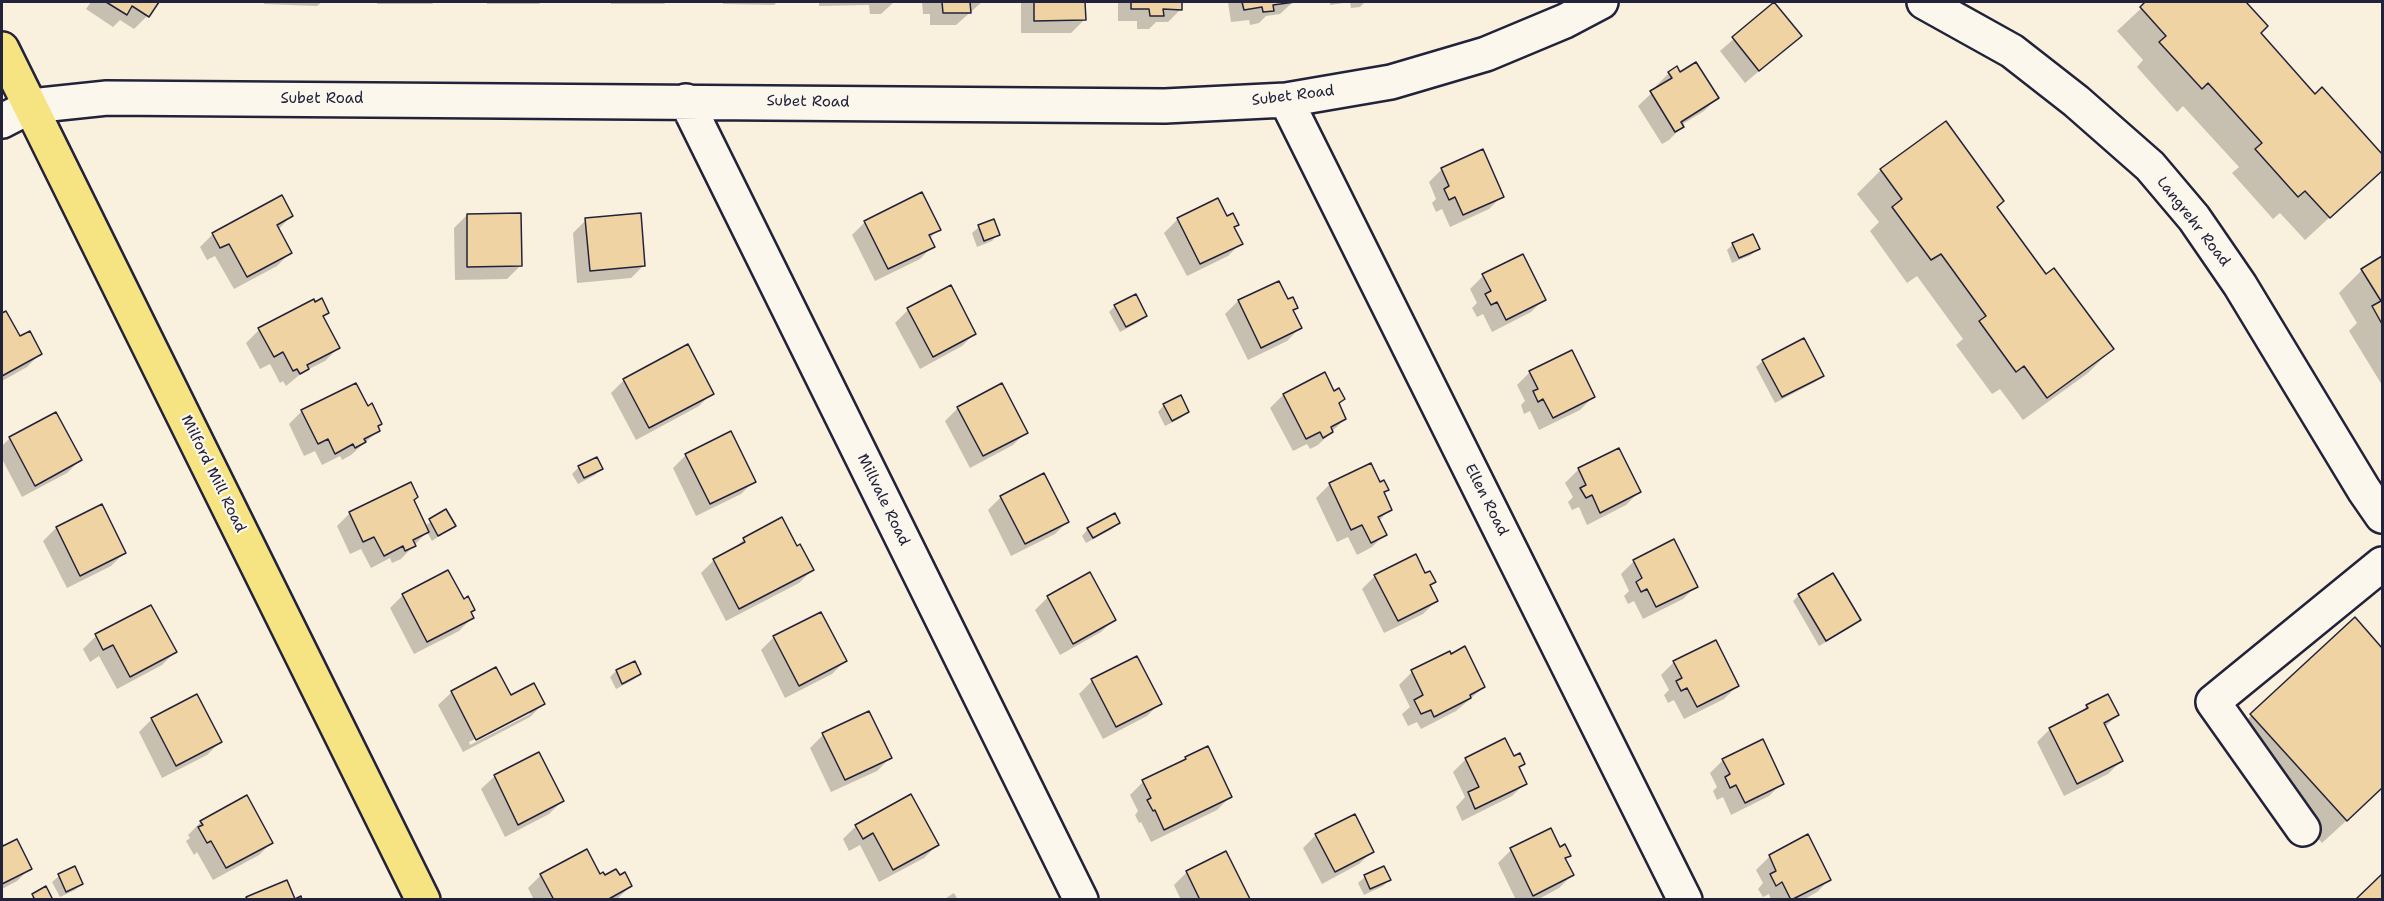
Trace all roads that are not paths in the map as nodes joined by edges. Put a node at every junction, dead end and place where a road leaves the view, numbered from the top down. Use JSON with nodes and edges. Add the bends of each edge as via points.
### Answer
{"nodes":[{"id":1,"x":1601,"y":2,"type":"edge"},
{"id":2,"x":1924,"y":2,"type":"edge"},
{"id":3,"x":2,"y":49,"type":"edge"},
{"id":4,"x":1286,"y":100,"type":"junction"},
{"id":5,"x":686,"y":101,"type":"junction"},
{"id":6,"x":31,"y":106,"type":"junction"},
{"id":7,"x":2,"y":121,"type":"edge"},
{"id":8,"x":2382,"y":516,"type":"edge"},
{"id":9,"x":2382,"y":564,"type":"edge"},
{"id":10,"x":2303,"y":828,"type":"dead end"},
{"id":11,"x":423,"y":900,"type":"edge"},
{"id":12,"x":1081,"y":900,"type":"edge"},
{"id":13,"x":1685,"y":900,"type":"edge"}],
"edges":[{"from":1,"to":4,"type":"street","name":"Subet Road","via":[[1486,54],[1391,82]]},
{"from":2,"to":8,"type":"street","name":"Langrehr Road","via":[[2012,51],[2150,166],[2194,218],[2240,285]]},
{"from":3,"to":6,"type":"main road","name":"Milford Mill Road"},
{"from":4,"to":5,"type":"street","name":"Subet Road","via":[[1165,106]]},
{"from":4,"to":13,"type":"street","name":"Ellen Road"},
{"from":5,"to":6,"type":"street","name":"Subet Road","via":[[107,98]]},
{"from":5,"to":12,"type":"street","name":"Millvale Road"},
{"from":6,"to":7,"type":"street","name":"Subet Road"},
{"from":6,"to":11,"type":"main road","name":"Milford Mill Road"},
{"from":9,"to":10,"type":"street","via":[[2213,702]]}]}
